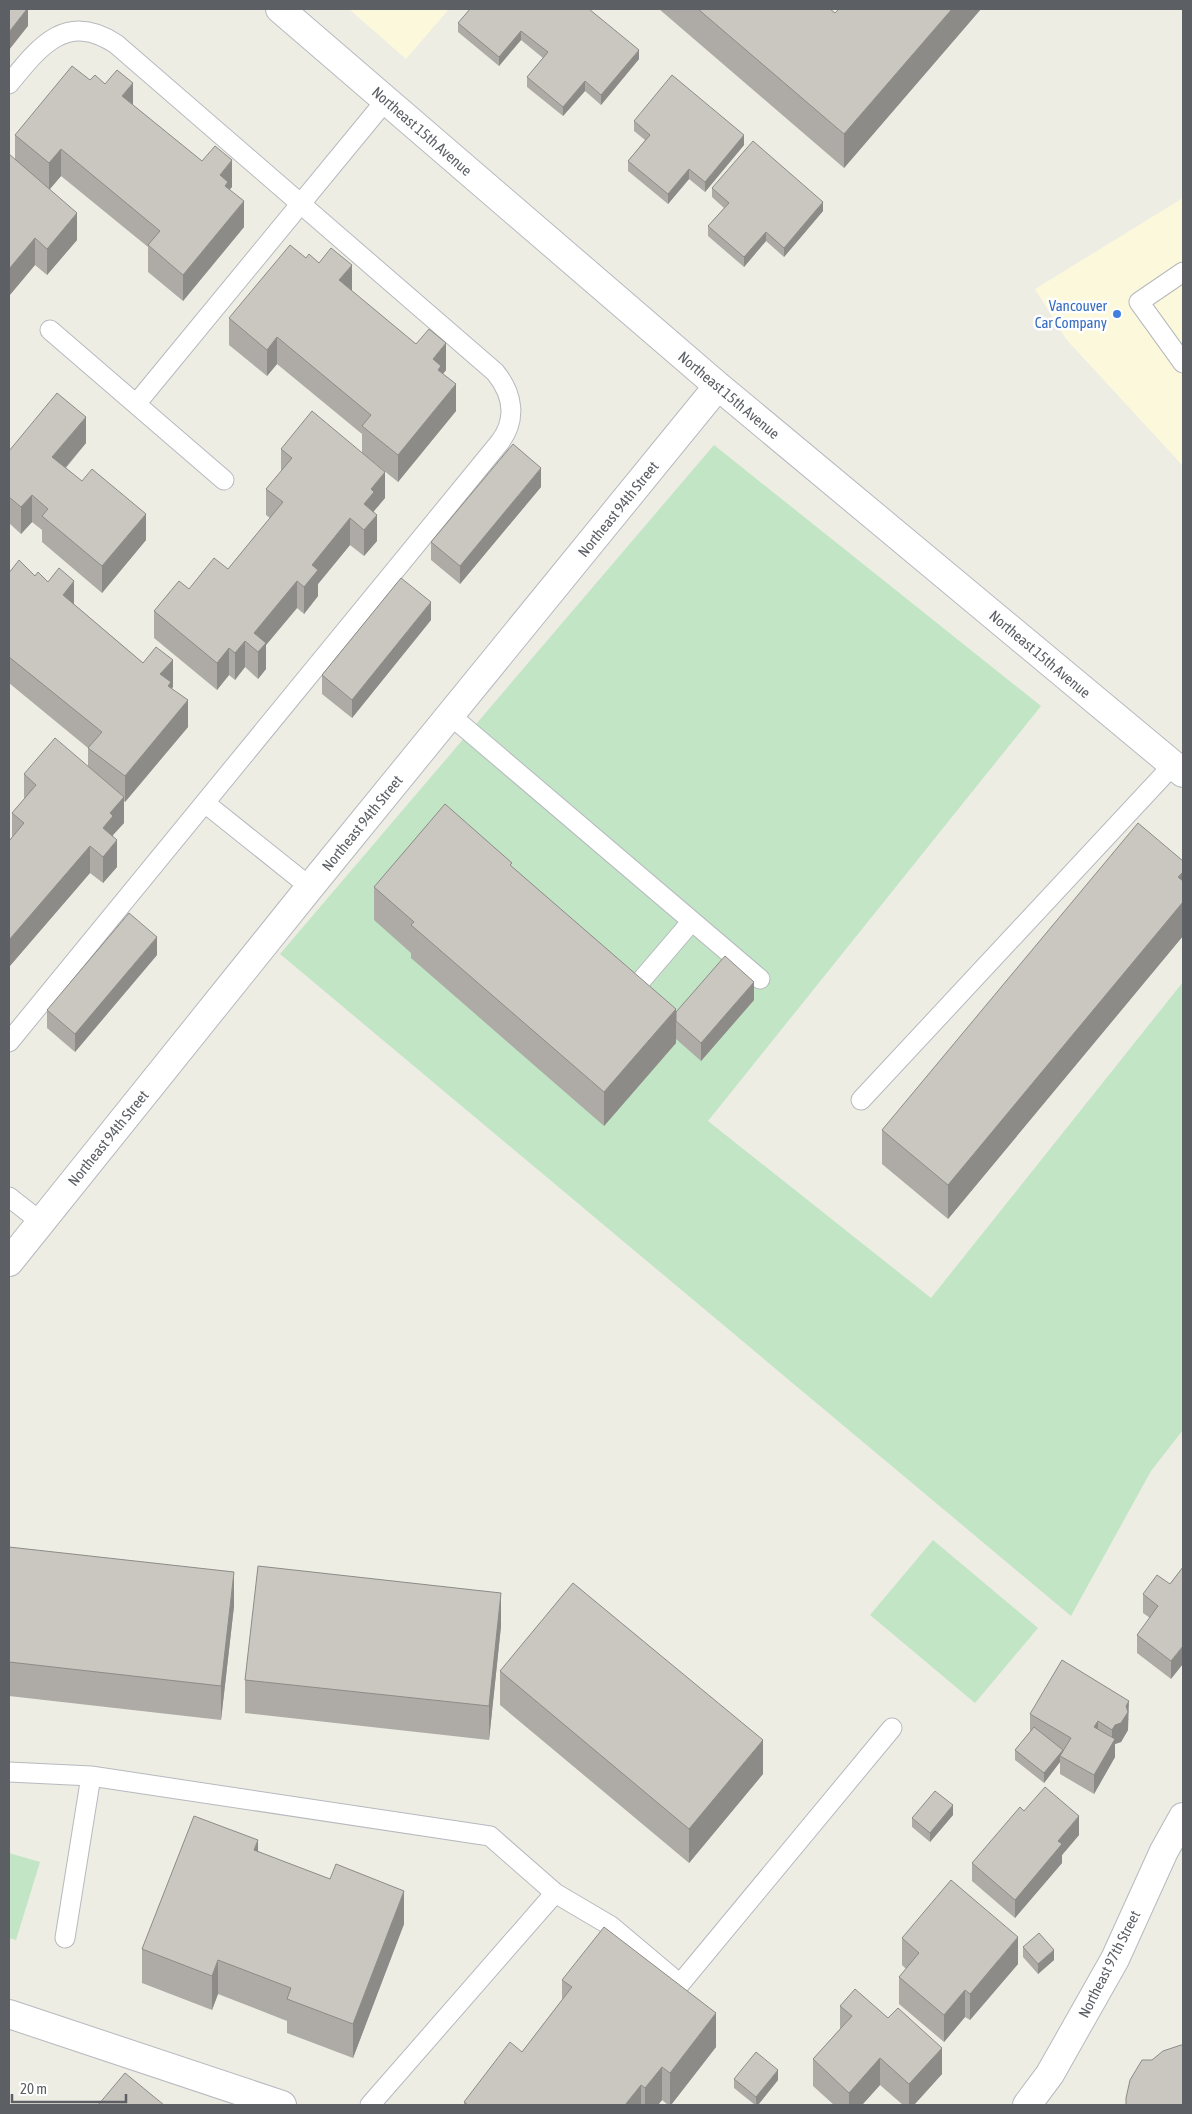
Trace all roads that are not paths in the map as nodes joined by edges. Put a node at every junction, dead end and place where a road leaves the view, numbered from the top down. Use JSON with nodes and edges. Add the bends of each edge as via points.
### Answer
{"nodes":[{"id":1,"x":280,"y":9,"type":"edge"},
{"id":2,"x":9,"y":84,"type":"edge"},
{"id":3,"x":386,"y":100,"type":"junction"},
{"id":4,"x":301,"y":204,"type":"junction"},
{"id":5,"x":1183,"y":272,"type":"edge"},
{"id":6,"x":50,"y":330,"type":"dead end"},
{"id":7,"x":1183,"y":363,"type":"edge"},
{"id":8,"x":718,"y":386,"type":"junction"},
{"id":9,"x":136,"y":404,"type":"junction"},
{"id":10,"x":224,"y":480,"type":"dead end"},
{"id":11,"x":450,"y":714,"type":"junction"},
{"id":12,"x":1178,"y":769,"type":"edge"},
{"id":13,"x":205,"y":803,"type":"junction"},
{"id":14,"x":310,"y":887,"type":"junction"},
{"id":15,"x":692,"y":921,"type":"junction"},
{"id":16,"x":760,"y":979,"type":"dead end"},
{"id":17,"x":633,"y":990,"type":"edge"},
{"id":18,"x":9,"y":1042,"type":"edge"},
{"id":19,"x":861,"y":1100,"type":"dead end"},
{"id":20,"x":9,"y":1197,"type":"edge"},
{"id":21,"x":41,"y":1222,"type":"junction"},
{"id":22,"x":9,"y":1262,"type":"edge"},
{"id":23,"x":892,"y":1728,"type":"dead end"},
{"id":24,"x":9,"y":1772,"type":"edge"},
{"id":25,"x":91,"y":1776,"type":"junction"},
{"id":26,"x":1183,"y":1817,"type":"edge"},
{"id":27,"x":555,"y":1893,"type":"junction"},
{"id":28,"x":65,"y":1938,"type":"dead end"},
{"id":29,"x":9,"y":2014,"type":"edge"},
{"id":30,"x":282,"y":2105,"type":"edge"},
{"id":31,"x":370,"y":2105,"type":"edge"},
{"id":32,"x":1027,"y":2105,"type":"edge"}],
"edges":[{"from":1,"to":3,"type":"street","name":"Northeast 15th Avenue"},
{"from":2,"to":4,"type":"lane","via":[[34,53],[53,38],[76,31],[107,38]]},
{"from":3,"to":4,"type":"lane"},
{"from":3,"to":8,"type":"street","name":"Northeast 15th Avenue"},
{"from":4,"to":9,"type":"lane"},
{"from":4,"to":13,"type":"lane","via":[[495,372],[509,395],[512,411],[500,442]]},
{"from":5,"to":7,"type":"lane","via":[[1139,302]]},
{"from":6,"to":9,"type":"lane"},
{"from":8,"to":11,"type":"street","name":"Northeast 94th Street"},
{"from":8,"to":12,"type":"street","name":"Northeast 15th Avenue"},
{"from":9,"to":10,"type":"lane"},
{"from":11,"to":14,"type":"street","name":"Northeast 94th Street"},
{"from":11,"to":15,"type":"lane"},
{"from":12,"to":19,"type":"lane"},
{"from":13,"to":14,"type":"lane"},
{"from":13,"to":18,"type":"lane"},
{"from":14,"to":21,"type":"street","name":"Northeast 94th Street"},
{"from":15,"to":16,"type":"lane"},
{"from":15,"to":17,"type":"lane"},
{"from":20,"to":21,"type":"lane"},
{"from":21,"to":22,"type":"street","name":"Northeast 94th Street"},
{"from":23,"to":27,"type":"lane","via":[[680,1984],[611,1926]]},
{"from":24,"to":25,"type":"lane"},
{"from":25,"to":27,"type":"lane","via":[[490,1836]]},
{"from":25,"to":28,"type":"lane"},
{"from":26,"to":32,"type":"street","name":"Northeast 97th Street","via":[[1164,1851],[1116,1959],[1050,2074]]},
{"from":27,"to":31,"type":"lane"},
{"from":29,"to":30,"type":"street"}]}
